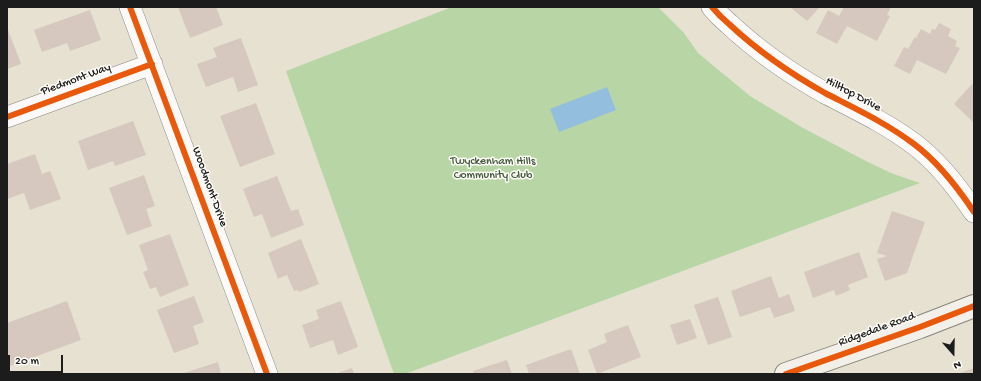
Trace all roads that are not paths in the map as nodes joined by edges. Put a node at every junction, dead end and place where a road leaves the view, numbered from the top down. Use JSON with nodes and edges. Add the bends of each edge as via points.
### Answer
{"nodes":[{"id":1,"x":130,"y":7,"type":"edge"},
{"id":2,"x":712,"y":7,"type":"edge"},
{"id":3,"x":152,"y":64,"type":"junction"},
{"id":4,"x":7,"y":117,"type":"edge"},
{"id":5,"x":974,"y":212,"type":"edge"},
{"id":6,"x":974,"y":306,"type":"edge"},
{"id":7,"x":792,"y":373,"type":"edge"},
{"id":8,"x":267,"y":374,"type":"edge"}],
"edges":[{"from":1,"to":3,"type":"street","name":"Woodmont Drive"},
{"from":2,"to":5,"type":"street","name":"Hilltop Drive","via":[[740,35],[795,75],[890,127],[916,145],[960,191]]},
{"from":3,"to":4,"type":"street","name":"Piedmont Way"},
{"from":3,"to":8,"type":"street","name":"Woodmont Drive"},
{"from":6,"to":7,"type":"street","name":"Ridgedale Road"}]}
